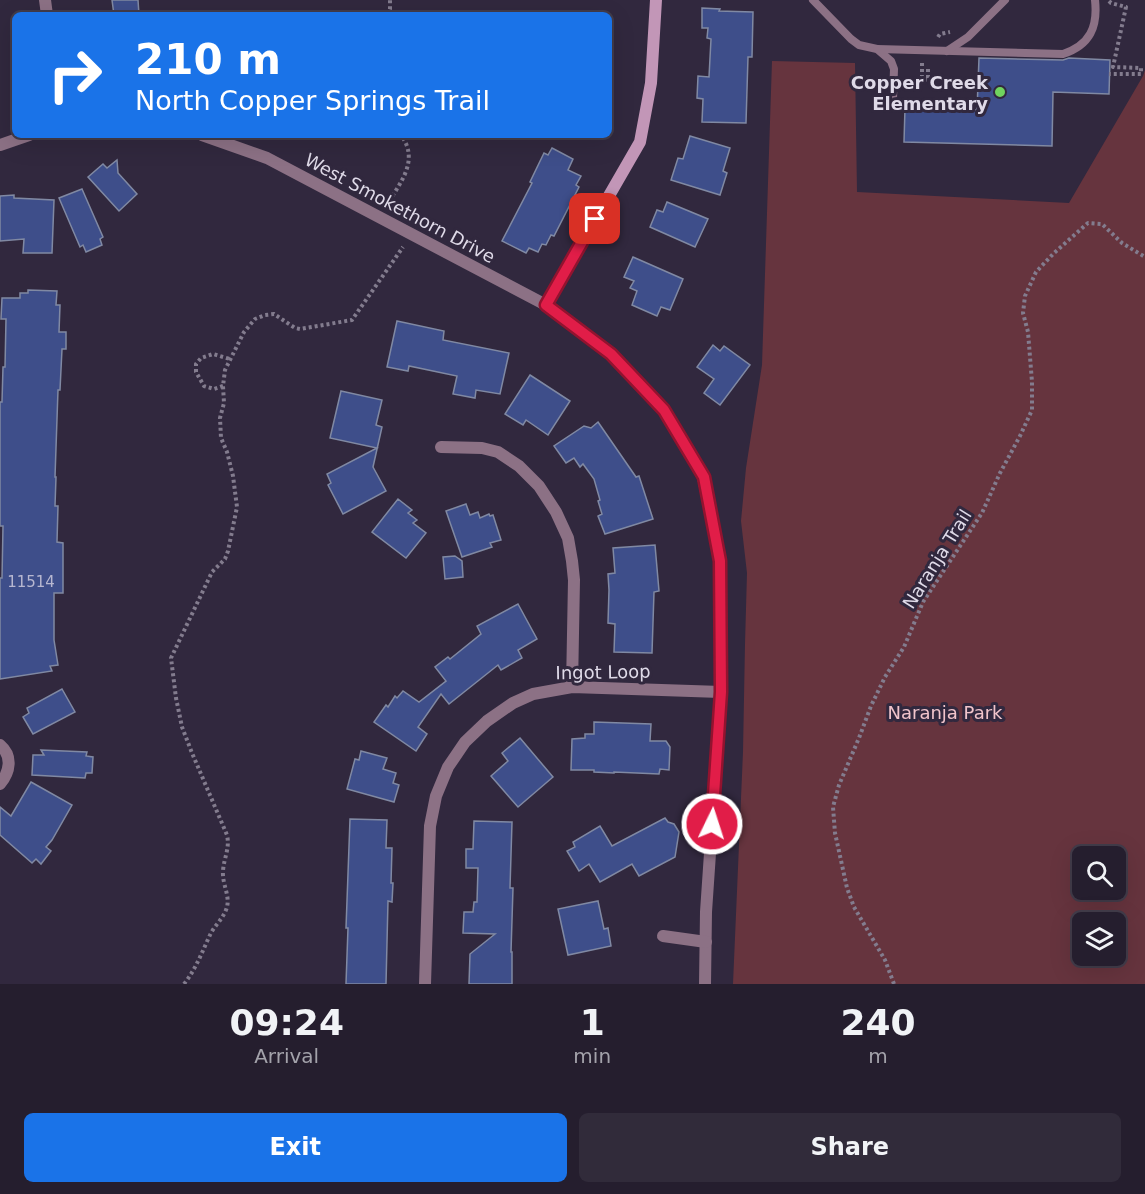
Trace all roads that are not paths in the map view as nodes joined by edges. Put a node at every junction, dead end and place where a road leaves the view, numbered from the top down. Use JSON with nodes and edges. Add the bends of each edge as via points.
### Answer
{"nodes":[{"id":1,"x":656,"y":0,"type":"edge"},
{"id":2,"x":813,"y":0,"type":"edge"},
{"id":3,"x":1005,"y":0,"type":"edge"},
{"id":4,"x":1095,"y":0,"type":"edge"},
{"id":5,"x":878,"y":49,"type":"junction"},
{"id":6,"x":947,"y":51,"type":"junction"},
{"id":7,"x":893,"y":99,"type":"dead end"},
{"id":8,"x":20,"y":138,"type":"edge"},
{"id":9,"x":210,"y":138,"type":"edge"},
{"id":10,"x":0,"y":145,"type":"edge"},
{"id":11,"x":546,"y":305,"type":"junction"},
{"id":12,"x":441,"y":447,"type":"dead end"},
{"id":13,"x":572,"y":687,"type":"junction"},
{"id":14,"x":721,"y":692,"type":"junction"},
{"id":15,"x":0,"y":745,"type":"edge"},
{"id":16,"x":0,"y":784,"type":"edge"},
{"id":17,"x":663,"y":936,"type":"dead end"},
{"id":18,"x":706,"y":942,"type":"junction"},
{"id":19,"x":425,"y":984,"type":"edge"},
{"id":20,"x":705,"y":984,"type":"edge"}],
"edges":[{"from":1,"to":11,"type":"street","via":[[651,84],[639,142]]},
{"from":2,"to":5,"type":"lane","via":[[850,39]]},
{"from":3,"to":6,"type":"lane","via":[[968,37]]},
{"from":4,"to":6,"type":"lane","via":[[1092,31],[1073,51]]},
{"from":5,"to":6,"type":"lane"},
{"from":5,"to":7,"type":"lane","via":[[894,69]]},
{"from":8,"to":10,"type":"street"},
{"from":9,"to":11,"type":"street","name":"West Smokethorn Drive","via":[[267,158]]},
{"from":11,"to":14,"type":"street","name":"West Smokethorn Drive","via":[[611,354],[664,410],[704,477],[720,561]]},
{"from":12,"to":13,"type":"street","via":[[482,448],[498,453],[519,465],[556,512],[573,561]]},
{"from":13,"to":14,"type":"street","name":"Ingot Loop"},
{"from":13,"to":19,"type":"street","name":"Ingot Loop","via":[[533,693],[513,703],[465,742],[448,767],[436,796],[430,826]]},
{"from":14,"to":18,"type":"street","name":"West Smokethorn Drive"},
{"from":15,"to":16,"type":"street","via":[[9,757],[7,775]]},
{"from":17,"to":18,"type":"street"},
{"from":18,"to":20,"type":"street","name":"West Smokethorn Drive"}]}
